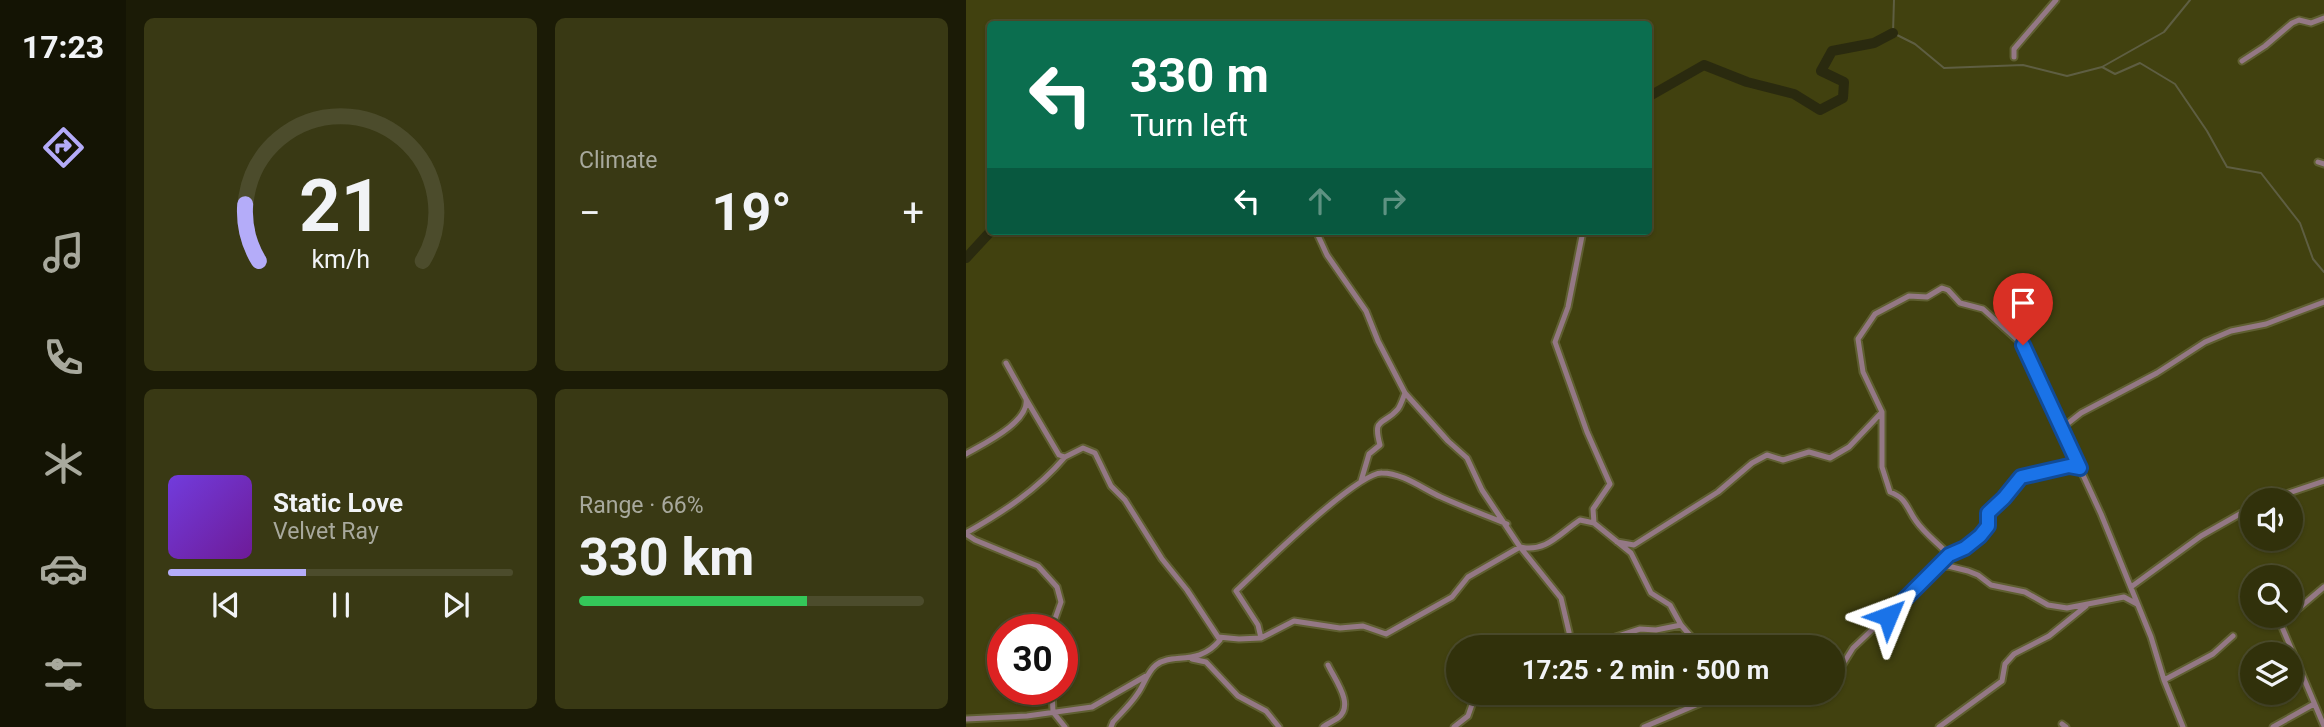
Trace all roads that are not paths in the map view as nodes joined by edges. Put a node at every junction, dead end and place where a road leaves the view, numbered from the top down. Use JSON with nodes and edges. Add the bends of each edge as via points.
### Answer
{"nodes":[{"id":1,"x":2056,"y":0,"type":"edge"},
{"id":2,"x":2324,"y":18,"type":"edge"},
{"id":3,"x":2014,"y":57,"type":"dead end"},
{"id":4,"x":2242,"y":61,"type":"dead end"},
{"id":5,"x":1318,"y":235,"type":"edge"},
{"id":6,"x":1582,"y":235,"type":"edge"},
{"id":7,"x":2324,"y":302,"type":"edge"},
{"id":8,"x":1006,"y":363,"type":"dead end"},
{"id":9,"x":1405,"y":393,"type":"junction"},
{"id":10,"x":1026,"y":399,"type":"junction"},
{"id":11,"x":1882,"y":412,"type":"junction"},
{"id":12,"x":2062,"y":428,"type":"junction"},
{"id":13,"x":966,"y":454,"type":"edge"},
{"id":14,"x":1065,"y":457,"type":"junction"},
{"id":15,"x":2080,"y":468,"type":"junction"},
{"id":16,"x":1362,"y":481,"type":"junction"},
{"id":17,"x":2324,"y":481,"type":"edge"},
{"id":18,"x":2303,"y":488,"type":"edge"},
{"id":19,"x":2240,"y":514,"type":"edge"},
{"id":20,"x":1594,"y":523,"type":"junction"},
{"id":21,"x":1507,"y":524,"type":"junction"},
{"id":22,"x":966,"y":533,"type":"edge"},
{"id":23,"x":1617,"y":542,"type":"junction"},
{"id":24,"x":1520,"y":547,"type":"junction"},
{"id":25,"x":1949,"y":555,"type":"junction"},
{"id":26,"x":1938,"y":567,"type":"junction"},
{"id":27,"x":2131,"y":587,"type":"junction"},
{"id":28,"x":2324,"y":587,"type":"edge"},
{"id":29,"x":2088,"y":604,"type":"junction"},
{"id":30,"x":2138,"y":604,"type":"junction"},
{"id":31,"x":2303,"y":604,"type":"edge"},
{"id":32,"x":1057,"y":614,"type":"edge"},
{"id":33,"x":1681,"y":625,"type":"junction"},
{"id":34,"x":2282,"y":628,"type":"edge"},
{"id":35,"x":1569,"y":635,"type":"edge"},
{"id":36,"x":1622,"y":635,"type":"edge"},
{"id":37,"x":1690,"y":635,"type":"edge"},
{"id":38,"x":2233,"y":636,"type":"dead end"},
{"id":39,"x":1218,"y":637,"type":"junction"},
{"id":40,"x":1261,"y":638,"type":"junction"},
{"id":41,"x":1192,"y":659,"type":"junction"},
{"id":42,"x":1845,"y":661,"type":"edge"},
{"id":43,"x":1328,"y":665,"type":"dead end"},
{"id":44,"x":1149,"y":675,"type":"junction"},
{"id":45,"x":2164,"y":680,"type":"junction"},
{"id":46,"x":2315,"y":704,"type":"junction"},
{"id":47,"x":1053,"y":705,"type":"edge"},
{"id":48,"x":1472,"y":705,"type":"edge"},
{"id":49,"x":1696,"y":705,"type":"edge"},
{"id":50,"x":1053,"y":712,"type":"junction"},
{"id":51,"x":966,"y":719,"type":"edge"},
{"id":52,"x":2324,"y":726,"type":"edge"},
{"id":53,"x":1065,"y":727,"type":"edge"},
{"id":54,"x":1111,"y":727,"type":"edge"},
{"id":55,"x":1279,"y":727,"type":"edge"},
{"id":56,"x":1322,"y":727,"type":"edge"},
{"id":57,"x":1454,"y":727,"type":"edge"},
{"id":58,"x":1644,"y":727,"type":"edge"},
{"id":59,"x":1939,"y":727,"type":"edge"},
{"id":60,"x":2183,"y":727,"type":"edge"},
{"id":61,"x":2273,"y":727,"type":"edge"}],
"edges":[{"from":1,"to":3,"type":"street","via":[[2014,49]]},
{"from":2,"to":4,"type":"street","via":[[2292,23]]},
{"from":5,"to":9,"type":"street","via":[[1366,311]]},
{"from":6,"to":20,"type":"street","via":[[1568,307],[1555,342],[1610,484],[1593,509]]},
{"from":7,"to":12,"type":"street","via":[[2205,342]]},
{"from":8,"to":10,"type":"street"},
{"from":9,"to":16,"type":"street","via":[[1399,408],[1379,422],[1380,445],[1369,454]]},
{"from":9,"to":21,"type":"street","via":[[1466,458]]},
{"from":10,"to":13,"type":"street","via":[[1020,418]]},
{"from":10,"to":14,"type":"street","via":[[1056,451]]},
{"from":11,"to":12,"type":"street","via":[[1863,372],[1858,339],[1875,314],[1909,296],[1927,297],[1942,288],[1960,303],[1983,309],[2023,345]]},
{"from":11,"to":23,"type":"street","via":[[1849,447],[1830,458],[1808,452],[1783,460],[1767,455],[1634,545]]},
{"from":11,"to":25,"type":"street","via":[[1882,467],[1890,492],[1900,496]]},
{"from":12,"to":15,"type":"street"},
{"from":14,"to":22,"type":"street","via":[[1022,498]]},
{"from":14,"to":39,"type":"street","via":[[1083,449],[1094,453],[1111,486]]},
{"from":15,"to":25,"type":"street","via":[[2069,466],[2021,477],[1988,513],[1988,526],[1980,536]]},
{"from":15,"to":27,"type":"street"},
{"from":16,"to":21,"type":"street","via":[[1378,472],[1396,475]]},
{"from":16,"to":40,"type":"street","via":[[1236,591]]},
{"from":17,"to":18,"type":"street"},
{"from":19,"to":27,"type":"street","via":[[2200,536]]},
{"from":20,"to":23,"type":"street"},
{"from":20,"to":24,"type":"street","via":[[1580,520],[1542,548]]},
{"from":21,"to":24,"type":"street"},
{"from":22,"to":32,"type":"street","via":[[1038,566],[1057,587],[1061,602]]},
{"from":23,"to":33,"type":"street","via":[[1631,553],[1645,585],[1670,605]]},
{"from":24,"to":35,"type":"street","via":[[1561,598]]},
{"from":24,"to":40,"type":"street","via":[[1468,577],[1452,597],[1386,634],[1363,626],[1340,628],[1294,621]]},
{"from":25,"to":26,"type":"street"},
{"from":26,"to":29,"type":"street","via":[[1968,571],[1991,585],[2025,592],[2048,605]]},
{"from":26,"to":42,"type":"street"},
{"from":27,"to":30,"type":"street"},
{"from":28,"to":31,"type":"street"},
{"from":29,"to":30,"type":"street","via":[[2123,597]]},
{"from":29,"to":59,"type":"street","via":[[2049,636],[2014,654],[2005,664],[2003,681]]},
{"from":30,"to":45,"type":"street"},
{"from":33,"to":36,"type":"street"},
{"from":33,"to":37,"type":"street"},
{"from":34,"to":46,"type":"street"},
{"from":38,"to":45,"type":"street","via":[[2213,654]]},
{"from":39,"to":40,"type":"street"},
{"from":39,"to":41,"type":"street","via":[[1208,652]]},
{"from":41,"to":44,"type":"street","via":[[1158,663]]},
{"from":41,"to":55,"type":"street","via":[[1206,662],[1238,696],[1266,711]]},
{"from":43,"to":56,"type":"street","via":[[1345,710]]},
{"from":44,"to":50,"type":"street","via":[[1092,707]]},
{"from":44,"to":54,"type":"street"},
{"from":45,"to":60,"type":"street"},
{"from":46,"to":52,"type":"street"},
{"from":46,"to":61,"type":"street"},
{"from":47,"to":50,"type":"street"},
{"from":48,"to":57,"type":"street","via":[[1468,716]]},
{"from":49,"to":58,"type":"street"},
{"from":50,"to":51,"type":"street"},
{"from":50,"to":53,"type":"street"}]}
